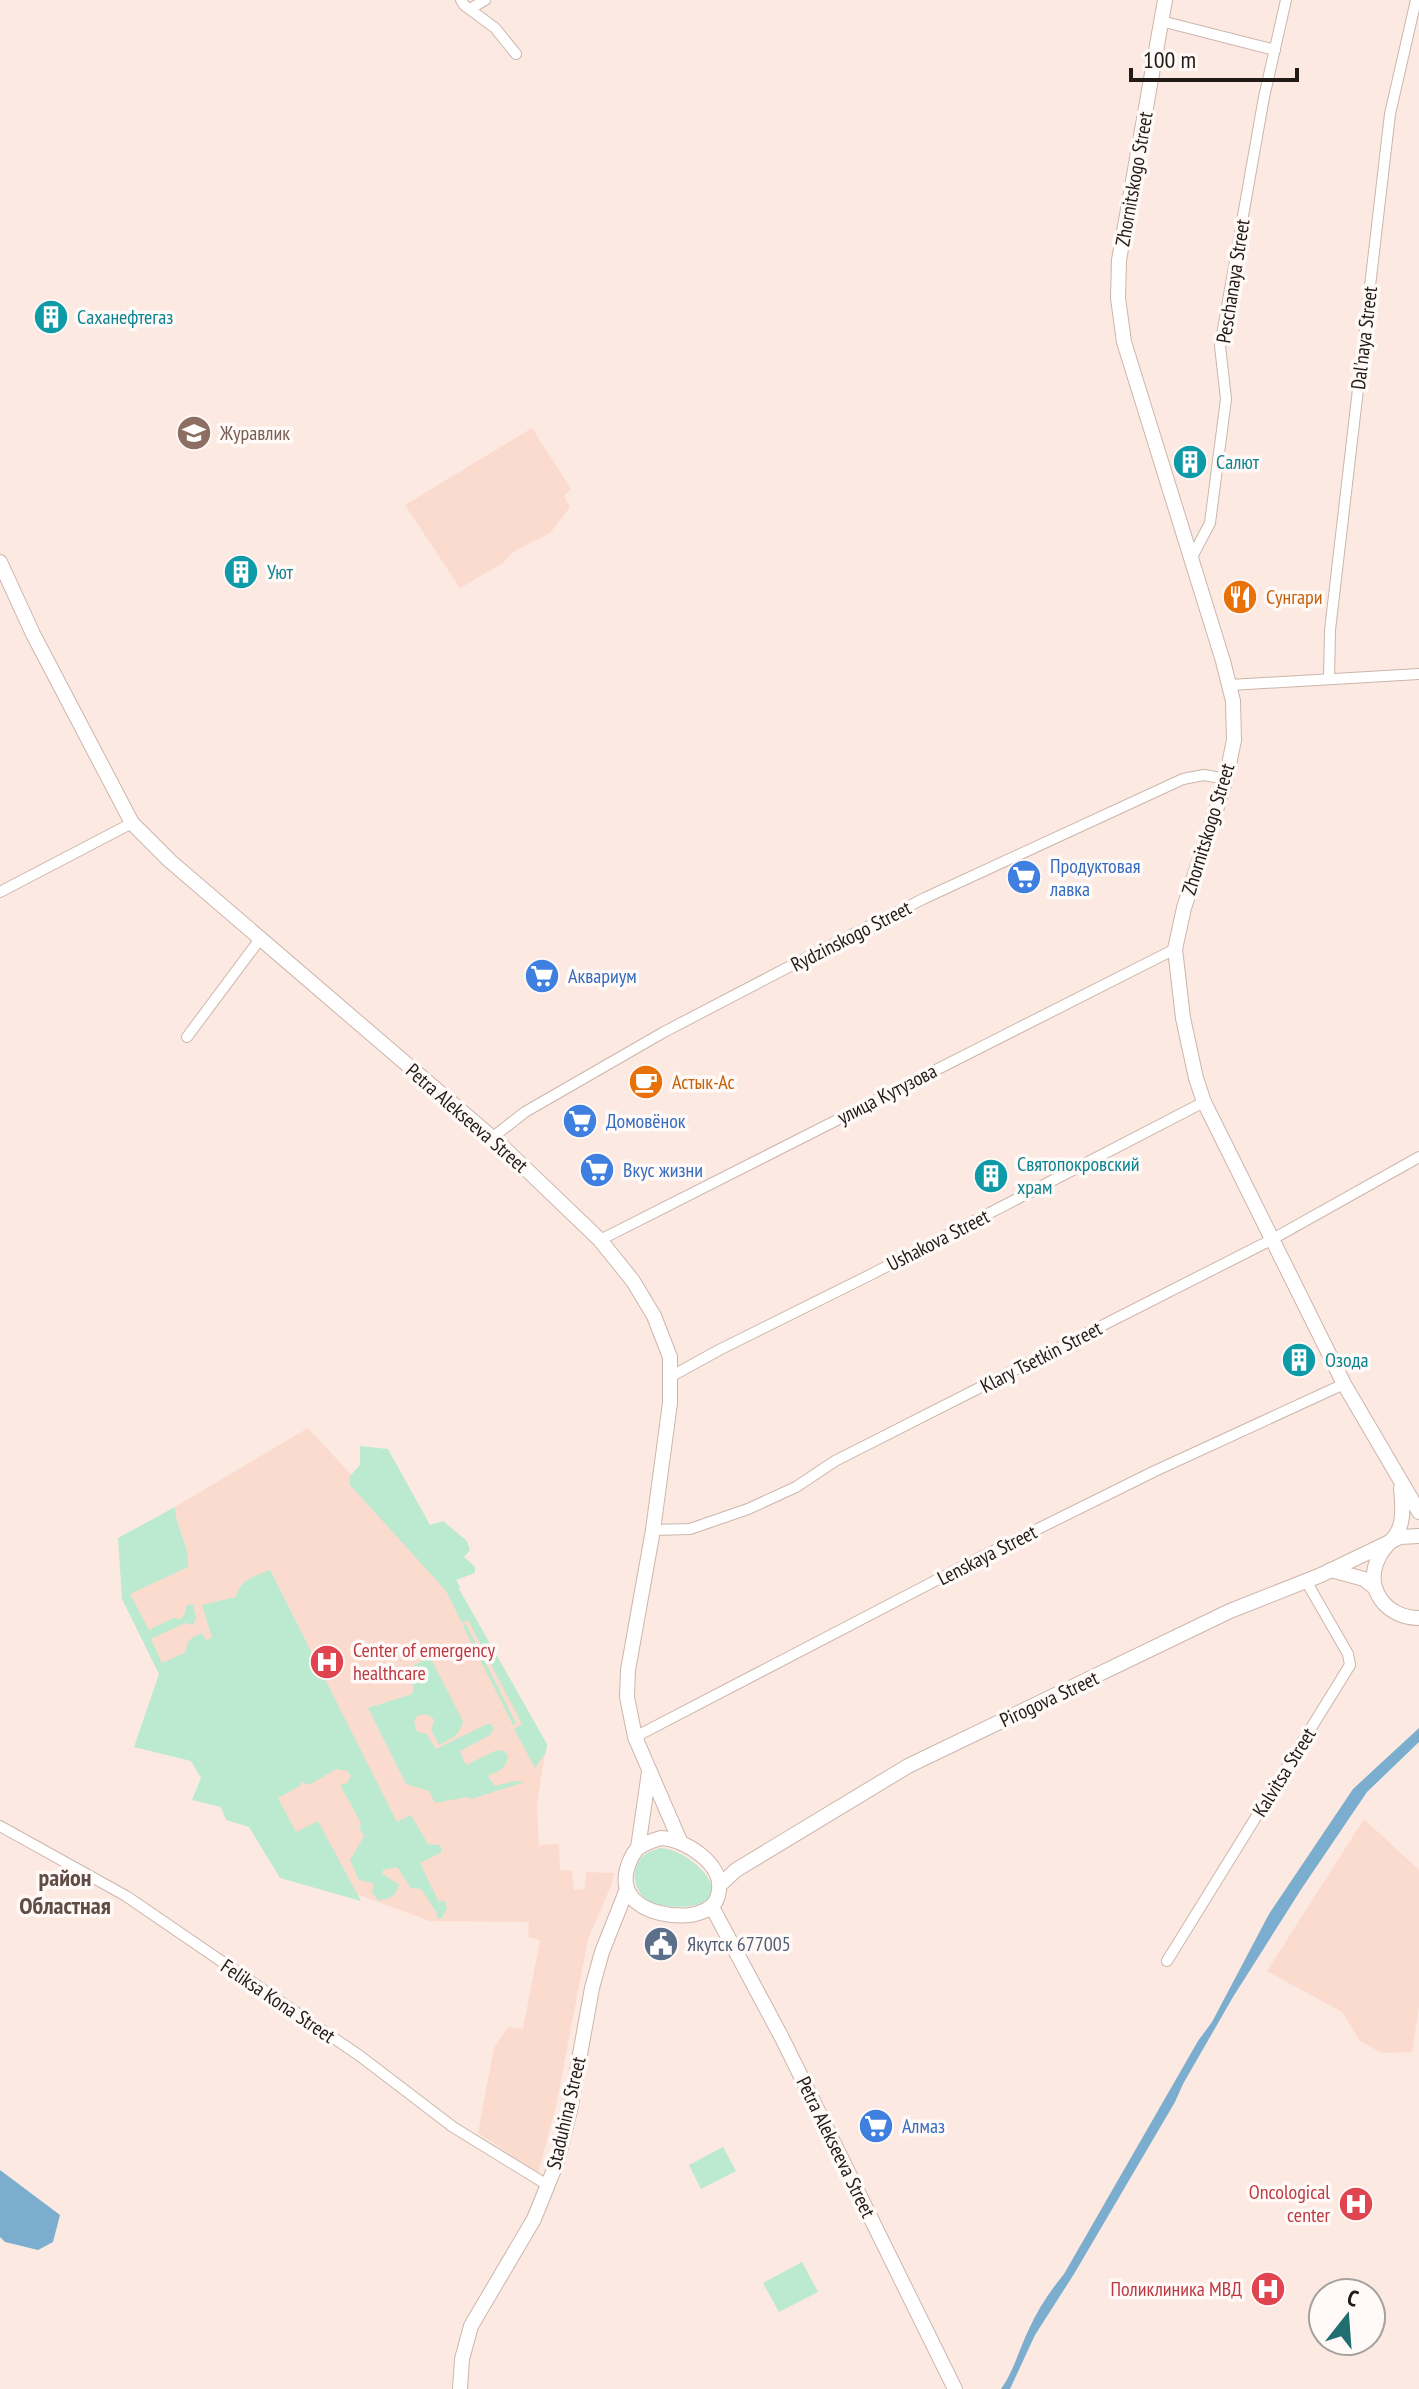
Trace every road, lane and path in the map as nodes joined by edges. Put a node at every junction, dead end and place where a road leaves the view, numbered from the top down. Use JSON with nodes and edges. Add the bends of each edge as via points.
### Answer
{"nodes":[{"id":1,"x":461,"y":0,"type":"edge"},
{"id":2,"x":485,"y":0,"type":"edge"},
{"id":3,"x":1165,"y":0,"type":"edge"},
{"id":4,"x":1286,"y":0,"type":"edge"},
{"id":5,"x":1416,"y":0,"type":"edge"},
{"id":6,"x":470,"y":9,"type":"junction"},
{"id":7,"x":1161,"y":21,"type":"junction"},
{"id":8,"x":1275,"y":50,"type":"junction"},
{"id":9,"x":516,"y":54,"type":"dead end"},
{"id":10,"x":1191,"y":559,"type":"junction"},
{"id":11,"x":0,"y":562,"type":"edge"},
{"id":12,"x":1419,"y":674,"type":"edge"},
{"id":13,"x":1329,"y":678,"type":"junction"},
{"id":14,"x":1230,"y":685,"type":"junction"},
{"id":15,"x":1226,"y":779,"type":"junction"},
{"id":16,"x":132,"y":823,"type":"junction"},
{"id":17,"x":0,"y":892,"type":"edge"},
{"id":18,"x":260,"y":939,"type":"junction"},
{"id":19,"x":1175,"y":949,"type":"junction"},
{"id":20,"x":187,"y":1037,"type":"dead end"},
{"id":21,"x":1204,"y":1102,"type":"junction"},
{"id":22,"x":493,"y":1137,"type":"junction"},
{"id":23,"x":1419,"y":1157,"type":"edge"},
{"id":24,"x":600,"y":1240,"type":"junction"},
{"id":25,"x":1271,"y":1240,"type":"junction"},
{"id":26,"x":670,"y":1377,"type":"junction"},
{"id":27,"x":1344,"y":1384,"type":"junction"},
{"id":28,"x":1401,"y":1483,"type":"junction"},
{"id":29,"x":1419,"y":1512,"type":"edge"},
{"id":30,"x":653,"y":1530,"type":"junction"},
{"id":31,"x":1419,"y":1536,"type":"edge"},
{"id":32,"x":1391,"y":1543,"type":"junction"},
{"id":33,"x":1331,"y":1570,"type":"junction"},
{"id":34,"x":1306,"y":1581,"type":"junction"},
{"id":35,"x":1374,"y":1587,"type":"junction"},
{"id":36,"x":1419,"y":1618,"type":"edge"},
{"id":37,"x":635,"y":1737,"type":"junction"},
{"id":38,"x":650,"y":1772,"type":"junction"},
{"id":39,"x":0,"y":1826,"type":"edge"},
{"id":40,"x":680,"y":1841,"type":"junction"},
{"id":41,"x":638,"y":1848,"type":"junction"},
{"id":42,"x":712,"y":1865,"type":"junction"},
{"id":43,"x":736,"y":1870,"type":"junction"},
{"id":44,"x":720,"y":1885,"type":"junction"},
{"id":45,"x":627,"y":1889,"type":"junction"},
{"id":46,"x":712,"y":1907,"type":"junction"},
{"id":47,"x":644,"y":1909,"type":"junction"},
{"id":48,"x":617,"y":1916,"type":"junction"},
{"id":49,"x":1167,"y":1961,"type":"dead end"},
{"id":50,"x":549,"y":2186,"type":"junction"},
{"id":51,"x":460,"y":2389,"type":"edge"},
{"id":52,"x":955,"y":2389,"type":"edge"}],
"edges":[{"from":1,"to":6,"type":"street"},
{"from":2,"to":6,"type":"street"},
{"from":3,"to":7,"type":"street","name":"Zhornitskogo Street"},
{"from":4,"to":8,"type":"street","name":"Peschanaya Street"},
{"from":5,"to":13,"type":"street","name":"Dal'naya Street","via":[[1390,114],[1330,630]]},
{"from":6,"to":9,"type":"street"},
{"from":7,"to":8,"type":"street"},
{"from":7,"to":10,"type":"street","name":"Zhornitskogo Street","via":[[1119,260],[1119,311]]},
{"from":8,"to":10,"type":"street","name":"Peschanaya Street","via":[[1220,346],[1226,399],[1210,523]]},
{"from":10,"to":14,"type":"street","name":"Zhornitskogo Street"},
{"from":11,"to":16,"type":"street","name":"Petra Alekseeva Street"},
{"from":12,"to":13,"type":"street"},
{"from":13,"to":14,"type":"street"},
{"from":14,"to":15,"type":"street","name":"Zhornitskogo Street","via":[[1235,718]]},
{"from":15,"to":19,"type":"street","name":"Zhornitskogo Street"},
{"from":15,"to":22,"type":"street","name":"Rydzinskogo Street","via":[[1183,779],[925,898],[664,1032],[525,1112]]},
{"from":16,"to":17,"type":"street"},
{"from":16,"to":18,"type":"street","name":"Petra Alekseeva Street"},
{"from":18,"to":20,"type":"street"},
{"from":18,"to":22,"type":"street","name":"Petra Alekseeva Street"},
{"from":19,"to":21,"type":"street","name":"Zhornitskogo Street","via":[[1183,1018]]},
{"from":19,"to":24,"type":"street","name":"улица Кутузова"},
{"from":21,"to":25,"type":"street","name":"Zhornitskogo Street"},
{"from":21,"to":26,"type":"street","name":"Ushakova Street"},
{"from":22,"to":24,"type":"street","name":"Petra Alekseeva Street"},
{"from":23,"to":25,"type":"street","name":"Klary Tsetkin Street"},
{"from":24,"to":26,"type":"street","name":"Petra Alekseeva Street","via":[[654,1316],[670,1357]]},
{"from":25,"to":27,"type":"street","name":"Zhornitskogo Street"},
{"from":25,"to":30,"type":"street","name":"Klary Tsetkin Street","via":[[835,1461],[796,1487],[690,1529]]},
{"from":26,"to":30,"type":"street","name":"Petra Alekseeva Street"},
{"from":27,"to":28,"type":"street","name":"Zhornitskogo Street"},
{"from":27,"to":37,"type":"street","name":"Lenskaya Street","via":[[1046,1525]]},
{"from":28,"to":29,"type":"street","name":"Zhornitskogo Street"},
{"from":28,"to":32,"type":"street","via":[[1400,1529]]},
{"from":30,"to":37,"type":"street","name":"Petra Alekseeva Street","via":[[628,1670]]},
{"from":31,"to":32,"type":"street","name":"Pirogova Street"},
{"from":32,"to":33,"type":"street","name":"Pirogova Street"},
{"from":32,"to":35,"type":"street","via":[[1377,1559]]},
{"from":33,"to":34,"type":"street","name":"Pirogova Street"},
{"from":33,"to":35,"type":"street"},
{"from":34,"to":43,"type":"street","name":"Pirogova Street","via":[[1230,1611],[908,1766]]},
{"from":34,"to":49,"type":"street","name":"Kalvitsa Street","via":[[1350,1665]]},
{"from":35,"to":36,"type":"street","via":[[1391,1610]]},
{"from":37,"to":38,"type":"street","name":"Petra Alekseeva Street"},
{"from":38,"to":40,"type":"street","name":"Petra Alekseeva Street"},
{"from":38,"to":41,"type":"street"},
{"from":39,"to":50,"type":"street","name":"Feliksa Kona Street","via":[[126,1896],[360,2056],[453,2127]]},
{"from":40,"to":41,"type":"street","via":[[661,1838]]},
{"from":40,"to":42,"type":"street"},
{"from":41,"to":45,"type":"street","via":[[625,1874]]},
{"from":42,"to":43,"type":"street"},
{"from":42,"to":44,"type":"street"},
{"from":43,"to":44,"type":"street","name":"Pirogova Street"},
{"from":44,"to":46,"type":"street"},
{"from":45,"to":47,"type":"street"},
{"from":45,"to":48,"type":"street","name":"Staduhina Street"},
{"from":46,"to":47,"type":"street","via":[[695,1915]]},
{"from":46,"to":52,"type":"street","name":"Petra Alekseeva Street"},
{"from":47,"to":48,"type":"street","via":[[627,1909]]},
{"from":48,"to":50,"type":"street","name":"Staduhina Street","via":[[592,1988],[570,2110]]},
{"from":50,"to":51,"type":"street","name":"Staduhina Street","via":[[471,2326]]}]}
